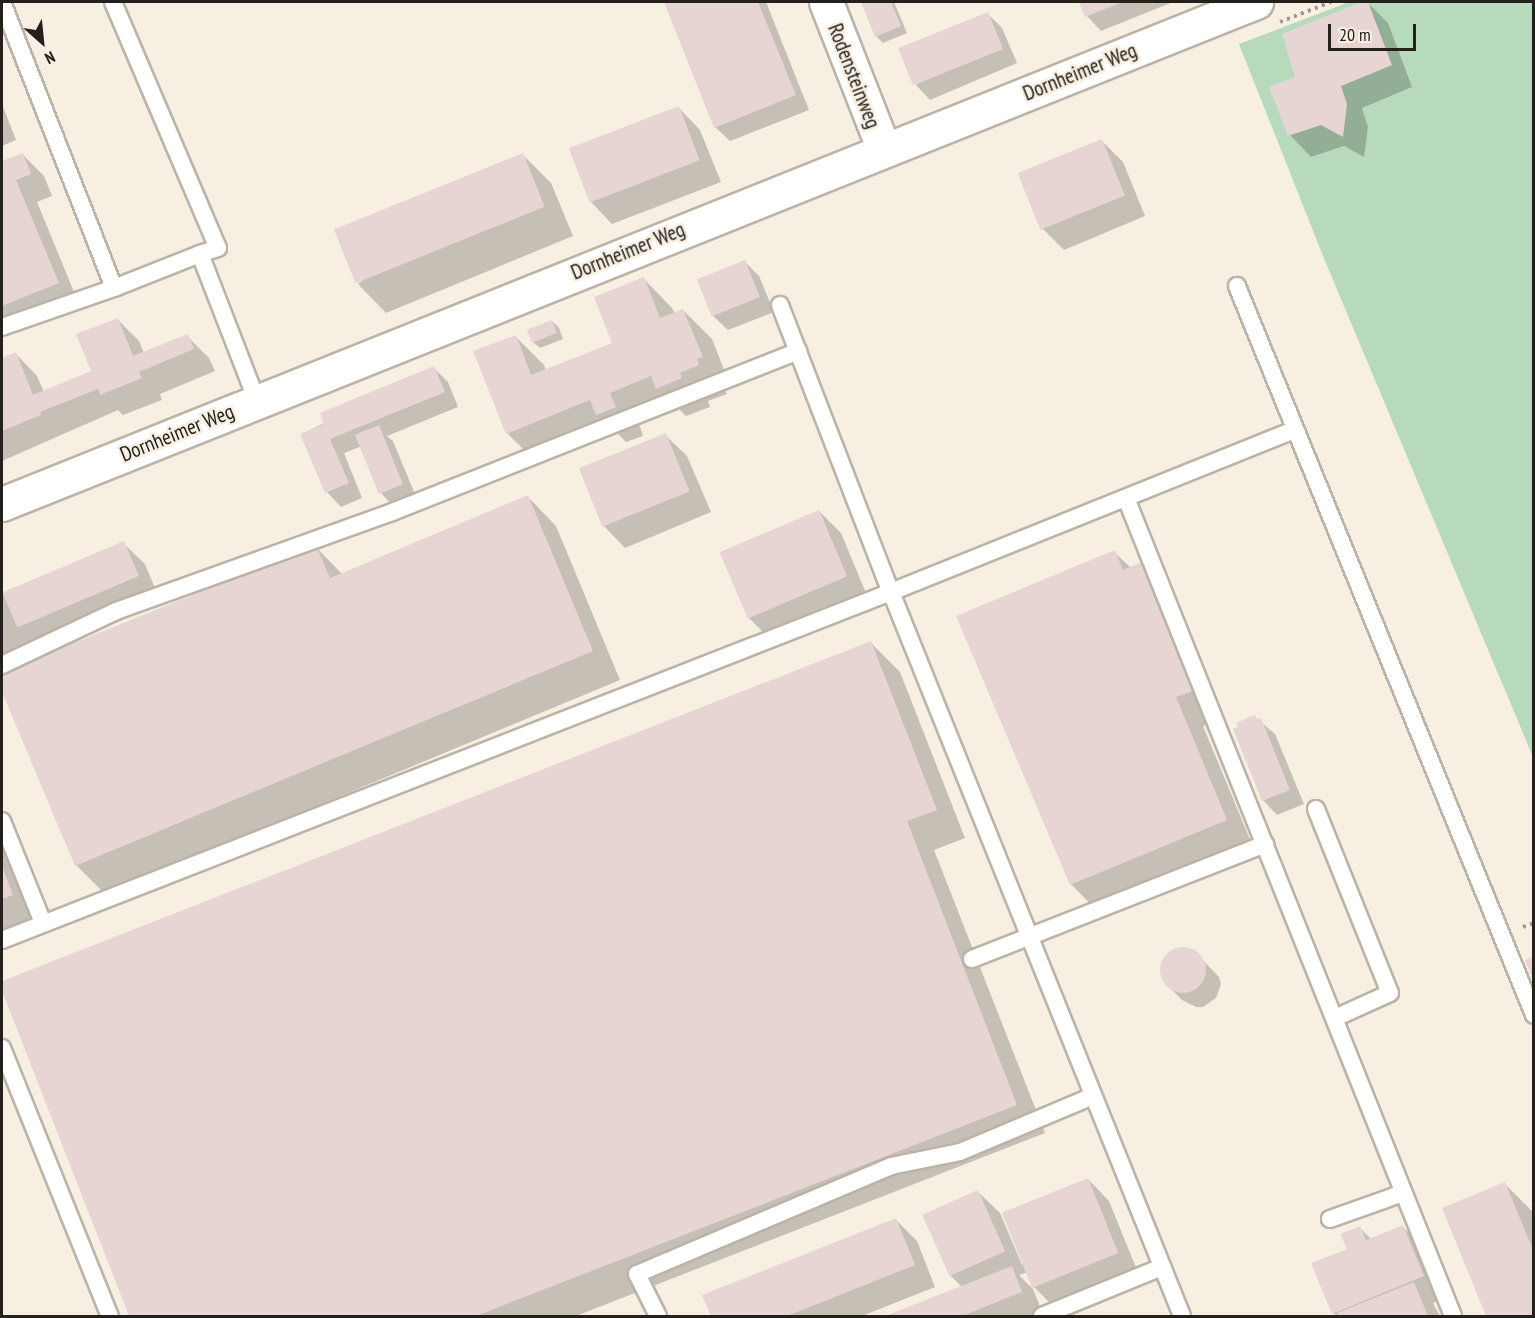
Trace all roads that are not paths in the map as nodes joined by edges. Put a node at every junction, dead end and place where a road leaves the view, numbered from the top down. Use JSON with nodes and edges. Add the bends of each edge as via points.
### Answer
{"nodes":[{"id":1,"x":2,"y":2,"type":"edge"},
{"id":2,"x":114,"y":2,"type":"edge"},
{"id":3,"x":825,"y":2,"type":"edge"},
{"id":4,"x":1237,"y":5,"type":"edge"},
{"id":5,"x":884,"y":150,"type":"junction"},
{"id":6,"x":200,"y":254,"type":"junction"},
{"id":7,"x":1237,"y":286,"type":"dead end"},
{"id":8,"x":114,"y":288,"type":"junction"},
{"id":9,"x":780,"y":305,"type":"dead end"},
{"id":10,"x":2,"y":327,"type":"edge"},
{"id":11,"x":798,"y":351,"type":"junction"},
{"id":12,"x":257,"y":400,"type":"junction"},
{"id":13,"x":1295,"y":430,"type":"junction"},
{"id":14,"x":1126,"y":498,"type":"junction"},
{"id":15,"x":2,"y":504,"type":"edge"},
{"id":16,"x":891,"y":592,"type":"junction"},
{"id":17,"x":2,"y":665,"type":"edge"},
{"id":18,"x":1316,"y":809,"type":"dead end"},
{"id":19,"x":2,"y":821,"type":"edge"},
{"id":20,"x":1265,"y":844,"type":"junction"},
{"id":21,"x":43,"y":922,"type":"junction"},
{"id":22,"x":1029,"y":937,"type":"junction"},
{"id":23,"x":2,"y":940,"type":"edge"},
{"id":24,"x":972,"y":959,"type":"dead end"},
{"id":25,"x":1533,"y":1015,"type":"edge"},
{"id":26,"x":1335,"y":1018,"type":"junction"},
{"id":27,"x":2,"y":1048,"type":"edge"},
{"id":28,"x":1094,"y":1096,"type":"junction"},
{"id":29,"x":1403,"y":1192,"type":"junction"},
{"id":30,"x":1330,"y":1219,"type":"dead end"},
{"id":31,"x":1162,"y":1267,"type":"junction"},
{"id":32,"x":110,"y":1317,"type":"edge"},
{"id":33,"x":658,"y":1317,"type":"edge"},
{"id":34,"x":1042,"y":1317,"type":"edge"},
{"id":35,"x":1182,"y":1317,"type":"edge"},
{"id":36,"x":1453,"y":1317,"type":"edge"}],
"edges":[{"from":1,"to":8,"type":"lane"},
{"from":2,"to":6,"type":"lane","via":[[218,248]]},
{"from":3,"to":5,"type":"main road","name":"Rodensteinweg"},
{"from":4,"to":5,"type":"main road","name":"Dornheimer Weg"},
{"from":5,"to":12,"type":"main road","name":"Dornheimer Weg"},
{"from":6,"to":8,"type":"lane"},
{"from":6,"to":12,"type":"lane"},
{"from":7,"to":13,"type":"lane"},
{"from":8,"to":10,"type":"lane"},
{"from":9,"to":11,"type":"lane"},
{"from":11,"to":16,"type":"lane"},
{"from":11,"to":17,"type":"lane","via":[[392,512],[116,611]]},
{"from":12,"to":15,"type":"main road","name":"Dornheimer Weg"},
{"from":13,"to":14,"type":"lane"},
{"from":13,"to":25,"type":"lane"},
{"from":14,"to":16,"type":"lane"},
{"from":14,"to":20,"type":"lane"},
{"from":16,"to":21,"type":"lane"},
{"from":16,"to":22,"type":"lane"},
{"from":18,"to":26,"type":"lane","via":[[1390,993]]},
{"from":19,"to":21,"type":"lane"},
{"from":20,"to":22,"type":"lane"},
{"from":20,"to":26,"type":"lane"},
{"from":21,"to":23,"type":"lane"},
{"from":22,"to":24,"type":"lane"},
{"from":22,"to":28,"type":"lane"},
{"from":26,"to":29,"type":"lane"},
{"from":27,"to":32,"type":"lane"},
{"from":28,"to":31,"type":"lane"},
{"from":28,"to":33,"type":"lane","via":[[960,1152],[891,1166],[638,1274]]},
{"from":29,"to":30,"type":"lane"},
{"from":29,"to":36,"type":"lane"},
{"from":31,"to":34,"type":"lane"},
{"from":31,"to":35,"type":"lane"}]}
